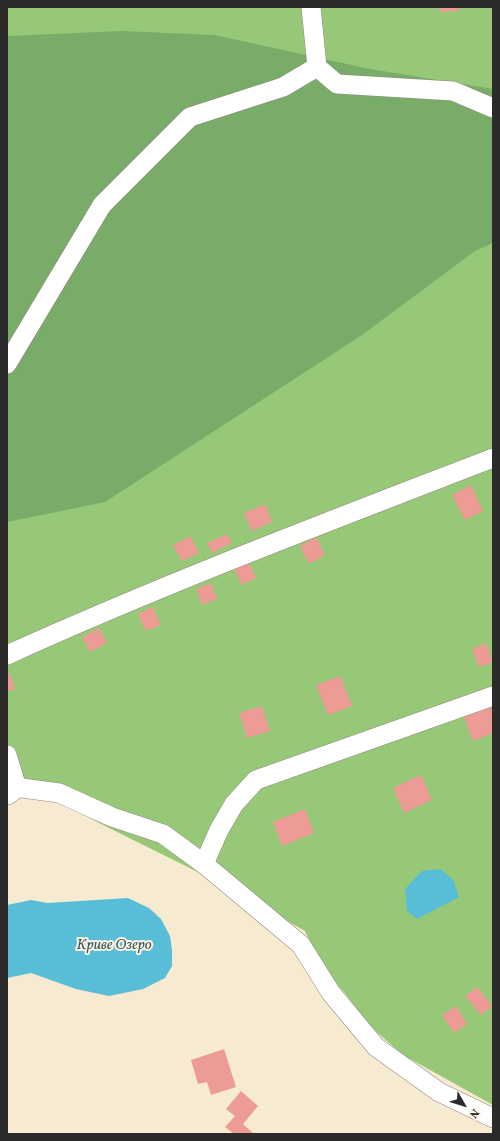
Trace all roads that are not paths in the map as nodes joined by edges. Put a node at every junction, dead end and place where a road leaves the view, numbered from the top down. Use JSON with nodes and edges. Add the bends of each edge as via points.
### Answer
{"nodes":[{"id":1,"x":311,"y":7,"type":"edge"},
{"id":2,"x":317,"y":67,"type":"junction"},
{"id":3,"x":493,"y":108,"type":"edge"},
{"id":4,"x":7,"y":364,"type":"edge"},
{"id":5,"x":493,"y":458,"type":"edge"},
{"id":6,"x":7,"y":655,"type":"edge"},
{"id":7,"x":493,"y":696,"type":"edge"},
{"id":8,"x":7,"y":755,"type":"edge"},
{"id":9,"x":10,"y":790,"type":"edge"},
{"id":10,"x":204,"y":864,"type":"junction"},
{"id":11,"x":493,"y":1118,"type":"edge"}],
"edges":[{"from":1,"to":2,"type":"street"},
{"from":2,"to":3,"type":"street","via":[[337,84],[452,90]]},
{"from":2,"to":4,"type":"street","via":[[283,87],[190,117],[102,205]]},
{"from":5,"to":6,"type":"street","via":[[274,542],[63,629]]},
{"from":7,"to":10,"type":"street","via":[[256,780],[234,804]]},
{"from":8,"to":9,"type":"street"},
{"from":9,"to":10,"type":"street","via":[[59,793],[112,817],[163,834]]},
{"from":10,"to":11,"type":"street","via":[[301,945],[331,993],[376,1047],[439,1092]]}]}
